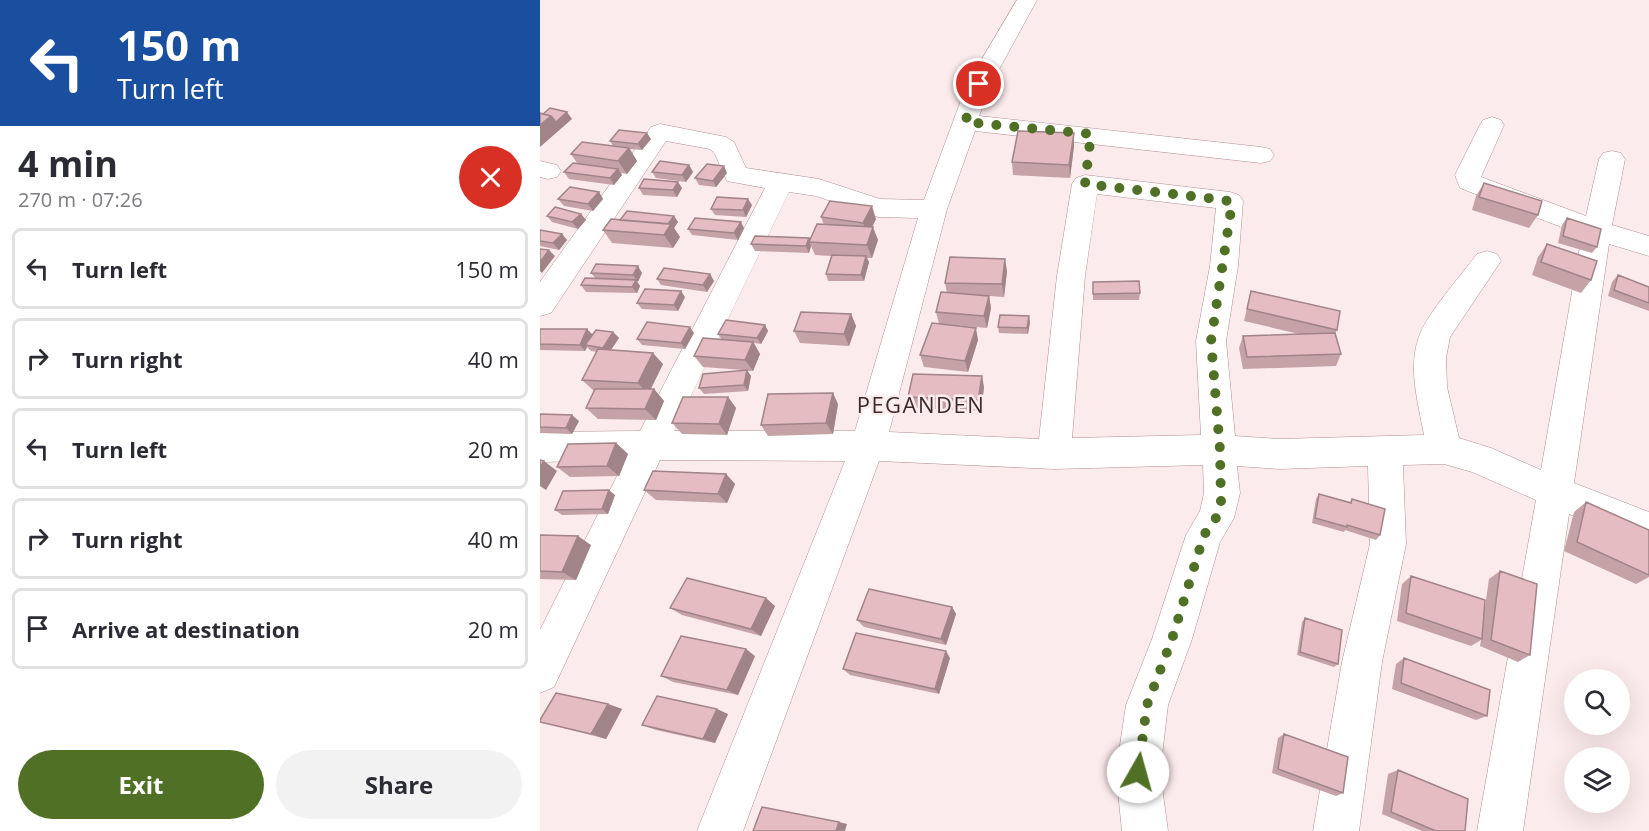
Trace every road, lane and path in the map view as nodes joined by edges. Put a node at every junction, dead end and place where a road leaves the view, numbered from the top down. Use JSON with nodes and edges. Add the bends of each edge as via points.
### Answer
{"nodes":[{"id":1,"x":1027,"y":0,"type":"edge"},
{"id":2,"x":965,"y":122,"type":"junction"},
{"id":3,"x":1492,"y":125,"type":"dead end"},
{"id":4,"x":1091,"y":134,"type":"junction"},
{"id":5,"x":1261,"y":155,"type":"dead end"},
{"id":6,"x":1612,"y":159,"type":"dead end"},
{"id":7,"x":781,"y":182,"type":"junction"},
{"id":8,"x":1085,"y":184,"type":"junction"},
{"id":9,"x":934,"y":209,"type":"junction"},
{"id":10,"x":1597,"y":230,"type":"junction"},
{"id":11,"x":1649,"y":246,"type":"edge"},
{"id":12,"x":1487,"y":261,"type":"dead end"},
{"id":13,"x":540,"y":305,"type":"edge"},
{"id":14,"x":650,"y":445,"type":"junction"},
{"id":15,"x":868,"y":446,"type":"junction"},
{"id":16,"x":540,"y":447,"type":"edge"},
{"id":17,"x":1444,"y":449,"type":"junction"},
{"id":18,"x":1220,"y":450,"type":"junction"},
{"id":19,"x":1385,"y":452,"type":"junction"},
{"id":20,"x":1054,"y":454,"type":"junction"},
{"id":21,"x":1555,"y":492,"type":"junction"},
{"id":22,"x":1649,"y":529,"type":"edge"},
{"id":23,"x":540,"y":674,"type":"edge"},
{"id":24,"x":720,"y":831,"type":"edge"},
{"id":25,"x":1145,"y":831,"type":"edge"},
{"id":26,"x":1336,"y":831,"type":"edge"},
{"id":27,"x":1500,"y":831,"type":"edge"}],
"edges":[{"from":1,"to":2,"type":"street","via":[[979,84]]},
{"from":2,"to":4,"type":"street"},
{"from":2,"to":9,"type":"street"},
{"from":3,"to":10,"type":"street","via":[[1468,175],[1469,182]]},
{"from":4,"to":5,"type":"street"},
{"from":4,"to":8,"type":"street"},
{"from":6,"to":10,"type":"street"},
{"from":7,"to":9,"type":"street","via":[[819,188],[878,208]]},
{"from":7,"to":13,"type":"street","via":[[736,175],[724,148],[717,143],[660,132]]},
{"from":7,"to":14,"type":"street"},
{"from":8,"to":18,"type":"street","via":[[1232,203],[1211,341]]},
{"from":8,"to":20,"type":"street","via":[[1071,276]]},
{"from":9,"to":15,"type":"street"},
{"from":10,"to":11,"type":"street"},
{"from":10,"to":21,"type":"street"},
{"from":12,"to":17,"type":"street","via":[[1435,334],[1430,358],[1431,387]]},
{"from":14,"to":15,"type":"street"},
{"from":14,"to":16,"type":"street"},
{"from":14,"to":23,"type":"street"},
{"from":15,"to":20,"type":"street"},
{"from":15,"to":24,"type":"street"},
{"from":17,"to":19,"type":"street"},
{"from":17,"to":21,"type":"street","via":[[1479,459]]},
{"from":18,"to":19,"type":"street","via":[[1279,454]]},
{"from":18,"to":20,"type":"street"},
{"from":18,"to":25,"type":"street","via":[[1221,501],[1216,518],[1204,535],[1147,705],[1138,772]]},
{"from":19,"to":26,"type":"street","via":[[1388,543],[1362,662]]},
{"from":21,"to":22,"type":"street"},
{"from":21,"to":27,"type":"street"}]}
